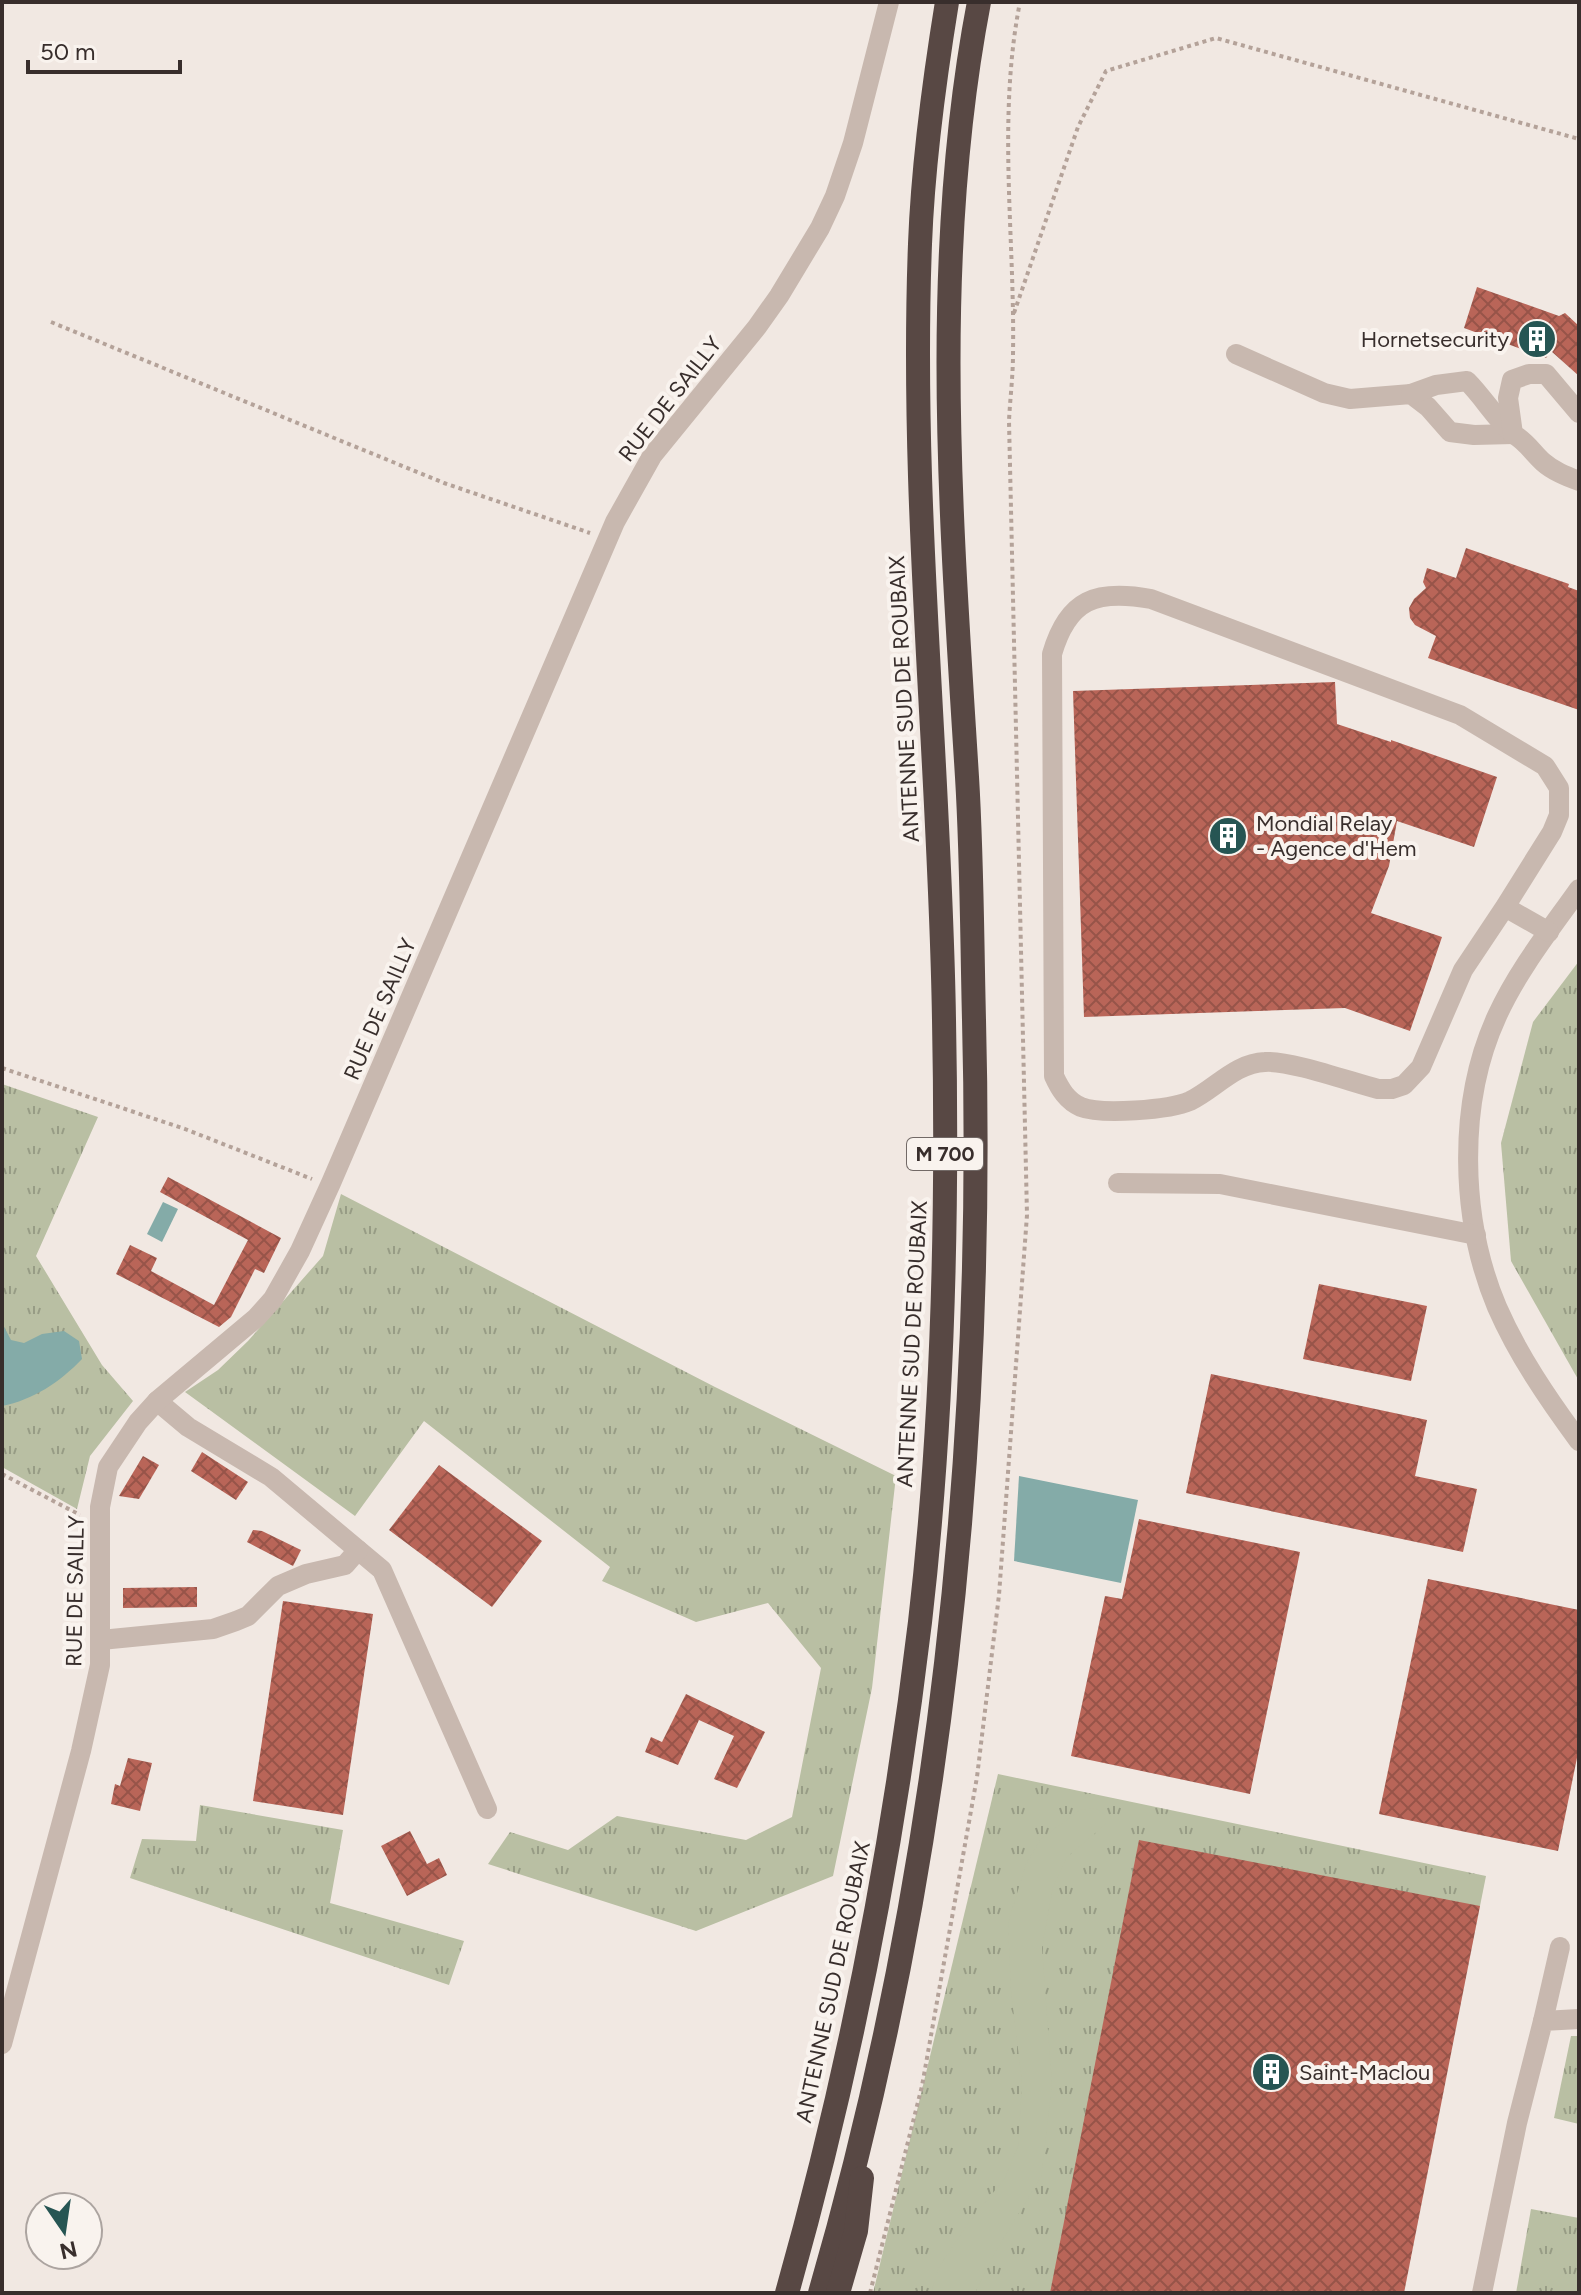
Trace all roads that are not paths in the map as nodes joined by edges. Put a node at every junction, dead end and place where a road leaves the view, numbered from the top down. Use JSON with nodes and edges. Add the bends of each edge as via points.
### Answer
{"nodes":[{"id":1,"x":889,"y":2,"type":"edge"},
{"id":2,"x":947,"y":2,"type":"edge"},
{"id":3,"x":979,"y":2,"type":"edge"},
{"id":4,"x":1236,"y":354,"type":"dead end"},
{"id":5,"x":1411,"y":394,"type":"junction"},
{"id":6,"x":1579,"y":413,"type":"edge"},
{"id":7,"x":1513,"y":434,"type":"junction"},
{"id":8,"x":1579,"y":481,"type":"edge"},
{"id":9,"x":1579,"y":889,"type":"edge"},
{"id":10,"x":1505,"y":907,"type":"junction"},
{"id":11,"x":1549,"y":932,"type":"junction"},
{"id":12,"x":1118,"y":1183,"type":"dead end"},
{"id":13,"x":1476,"y":1235,"type":"junction"},
{"id":14,"x":157,"y":1401,"type":"junction"},
{"id":15,"x":1579,"y":1441,"type":"edge"},
{"id":16,"x":358,"y":1550,"type":"junction"},
{"id":17,"x":101,"y":1640,"type":"junction"},
{"id":18,"x":487,"y":1809,"type":"dead end"},
{"id":19,"x":1560,"y":1947,"type":"dead end"},
{"id":20,"x":1579,"y":2019,"type":"edge"},
{"id":21,"x":1543,"y":2021,"type":"junction"},
{"id":22,"x":2,"y":2044,"type":"edge"},
{"id":23,"x":864,"y":2119,"type":"junction"},
{"id":24,"x":787,"y":2293,"type":"edge"},
{"id":25,"x":820,"y":2293,"type":"edge"},
{"id":26,"x":838,"y":2293,"type":"edge"},
{"id":27,"x":1482,"y":2293,"type":"edge"}],
"edges":[{"from":1,"to":14,"type":"street","name":"RUE DE SAILLY","via":[[849,157],[820,228],[757,327],[634,483],[300,1251],[256,1318]]},
{"from":2,"to":24,"type":"highway","name":"ANTENNE SUD DE ROUBAIX","number":"M 700","via":[[923,181],[918,362],[920,517],[944,1016],[945,1237],[937,1404],[920,1620],[881,1885],[847,2054]]},
{"from":3,"to":23,"type":"highway","number":"M 700","via":[[956,165],[949,384],[977,1121],[971,1380],[954,1597],[928,1794],[901,1952]]},
{"from":4,"to":5,"type":"street","via":[[1350,399]]},
{"from":5,"to":7,"type":"street","via":[[1450,432]]},
{"from":5,"to":7,"type":"street","via":[[1467,381]]},
{"from":6,"to":7,"type":"street","via":[[1546,374],[1529,374],[1512,380],[1508,398]]},
{"from":7,"to":8,"type":"street","via":[[1555,471]]},
{"from":9,"to":11,"type":"street"},
{"from":10,"to":10,"type":"street","via":[[1559,815],[1559,788],[1545,766],[1460,715],[1151,599],[1120,593],[1098,597],[1071,612],[1059,630],[1052,654],[1054,1076],[1061,1091],[1080,1107],[1097,1111],[1174,1106],[1237,1071],[1267,1061],[1378,1089],[1404,1085],[1421,1067],[1463,970]]},
{"from":10,"to":11,"type":"street"},
{"from":11,"to":13,"type":"street","via":[[1497,1016],[1479,1074],[1470,1148]]},
{"from":12,"to":13,"type":"street","via":[[1220,1184]]},
{"from":13,"to":15,"type":"street","via":[[1506,1326]]},
{"from":14,"to":16,"type":"street","via":[[188,1427],[271,1477]]},
{"from":14,"to":17,"type":"street","name":"RUE DE SAILLY","via":[[108,1467],[102,1487]]},
{"from":16,"to":17,"type":"street","via":[[345,1565],[278,1586],[236,1621],[213,1629]]},
{"from":16,"to":18,"type":"street","via":[[382,1570]]},
{"from":17,"to":22,"type":"street","name":"RUE DE SAILLY","via":[[81,1751]]},
{"from":19,"to":21,"type":"street"},
{"from":20,"to":21,"type":"street"},
{"from":21,"to":27,"type":"street"},
{"from":23,"to":25,"type":"highway","number":"M 700"},
{"from":23,"to":26,"type":"highway","via":[[860,2210]]}]}
